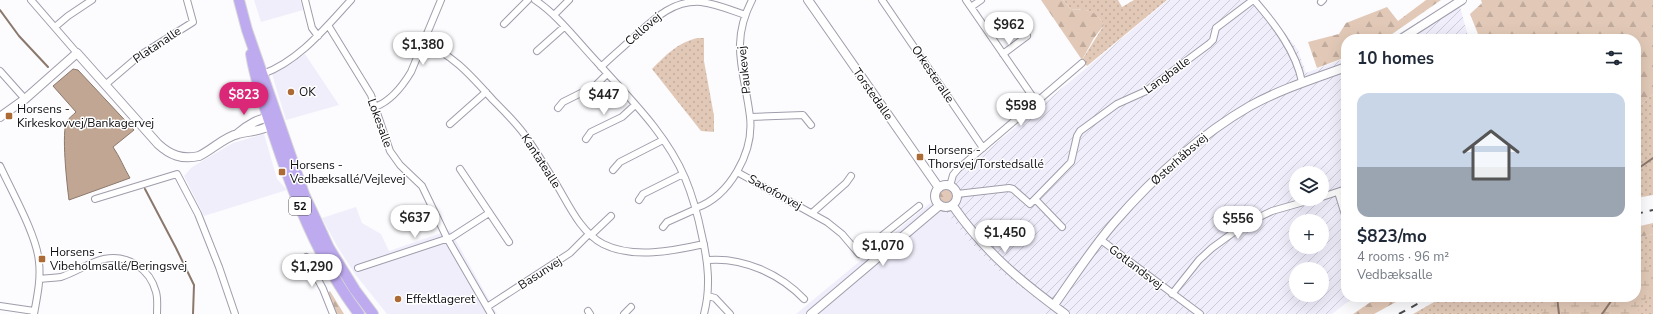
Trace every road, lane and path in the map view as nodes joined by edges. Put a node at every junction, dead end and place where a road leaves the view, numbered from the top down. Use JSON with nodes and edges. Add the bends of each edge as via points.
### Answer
{"nodes":[{"id":1,"x":31,"y":0,"type":"edge"},
{"id":2,"x":92,"y":0,"type":"edge"},
{"id":3,"x":187,"y":0,"type":"edge"},
{"id":4,"x":239,"y":0,"type":"edge"},
{"id":5,"x":305,"y":0,"type":"edge"},
{"id":6,"x":351,"y":0,"type":"edge"},
{"id":7,"x":442,"y":0,"type":"edge"},
{"id":8,"x":528,"y":0,"type":"edge"},
{"id":9,"x":535,"y":0,"type":"edge"},
{"id":10,"x":569,"y":0,"type":"edge"},
{"id":11,"x":752,"y":0,"type":"edge"},
{"id":12,"x":808,"y":0,"type":"edge"},
{"id":13,"x":882,"y":0,"type":"edge"},
{"id":14,"x":966,"y":0,"type":"edge"},
{"id":15,"x":981,"y":0,"type":"edge"},
{"id":16,"x":1254,"y":0,"type":"edge"},
{"id":17,"x":1460,"y":0,"type":"edge"},
{"id":18,"x":692,"y":1,"type":"edge"},
{"id":19,"x":971,"y":7,"type":"junction"},
{"id":20,"x":554,"y":15,"type":"junction"},
{"id":21,"x":746,"y":15,"type":"junction"},
{"id":22,"x":504,"y":24,"type":"dead end"},
{"id":23,"x":328,"y":25,"type":"junction"},
{"id":24,"x":564,"y":26,"type":"junction"},
{"id":25,"x":55,"y":28,"type":"junction"},
{"id":26,"x":247,"y":30,"type":"junction"},
{"id":27,"x":1409,"y":34,"type":"edge"},
{"id":28,"x":318,"y":36,"type":"junction"},
{"id":29,"x":1027,"y":36,"type":"dead end"},
{"id":30,"x":423,"y":43,"type":"junction"},
{"id":31,"x":537,"y":51,"type":"dead end"},
{"id":32,"x":77,"y":53,"type":"junction"},
{"id":33,"x":1003,"y":54,"type":"junction"},
{"id":34,"x":1082,"y":63,"type":"dead end"},
{"id":35,"x":601,"y":67,"type":"junction"},
{"id":36,"x":1341,"y":69,"type":"edge"},
{"id":37,"x":0,"y":71,"type":"edge"},
{"id":38,"x":263,"y":74,"type":"junction"},
{"id":39,"x":608,"y":74,"type":"junction"},
{"id":40,"x":1302,"y":82,"type":"junction"},
{"id":41,"x":105,"y":85,"type":"junction"},
{"id":42,"x":486,"y":92,"type":"junction"},
{"id":43,"x":25,"y":100,"type":"junction"},
{"id":44,"x":1037,"y":103,"type":"junction"},
{"id":45,"x":635,"y":106,"type":"junction"},
{"id":46,"x":375,"y":107,"type":"junction"},
{"id":47,"x":558,"y":108,"type":"dead end"},
{"id":48,"x":0,"y":117,"type":"edge"},
{"id":49,"x":750,"y":117,"type":"junction"},
{"id":50,"x":272,"y":121,"type":"junction"},
{"id":51,"x":450,"y":124,"type":"dead end"},
{"id":52,"x":811,"y":125,"type":"dead end"},
{"id":53,"x":586,"y":139,"type":"dead end"},
{"id":54,"x":663,"y":140,"type":"junction"},
{"id":55,"x":983,"y":148,"type":"junction"},
{"id":56,"x":0,"y":166,"type":"edge"},
{"id":57,"x":460,"y":169,"type":"dead end"},
{"id":58,"x":613,"y":170,"type":"dead end"},
{"id":59,"x":738,"y":172,"type":"junction"},
{"id":60,"x":683,"y":174,"type":"junction"},
{"id":61,"x":851,"y":176,"type":"dead end"},
{"id":62,"x":950,"y":186,"type":"junction"},
{"id":63,"x":939,"y":188,"type":"junction"},
{"id":64,"x":1341,"y":191,"type":"edge"},
{"id":65,"x":1338,"y":192,"type":"junction"},
{"id":66,"x":957,"y":194,"type":"junction"},
{"id":67,"x":1329,"y":194,"type":"edge"},
{"id":68,"x":94,"y":199,"type":"dead end"},
{"id":69,"x":1035,"y":199,"type":"junction"},
{"id":70,"x":639,"y":200,"type":"dead end"},
{"id":71,"x":1341,"y":202,"type":"edge"},
{"id":72,"x":940,"y":205,"type":"junction"},
{"id":73,"x":920,"y":206,"type":"dead end"},
{"id":74,"x":953,"y":206,"type":"junction"},
{"id":75,"x":1290,"y":206,"type":"edge"},
{"id":76,"x":696,"y":209,"type":"junction"},
{"id":77,"x":489,"y":213,"type":"junction"},
{"id":78,"x":812,"y":213,"type":"junction"},
{"id":79,"x":611,"y":216,"type":"dead end"},
{"id":80,"x":663,"y":227,"type":"dead end"},
{"id":81,"x":1062,"y":227,"type":"dead end"},
{"id":82,"x":590,"y":235,"type":"junction"},
{"id":83,"x":447,"y":238,"type":"junction"},
{"id":84,"x":1101,"y":240,"type":"junction"},
{"id":85,"x":508,"y":242,"type":"dead end"},
{"id":86,"x":704,"y":244,"type":"junction"},
{"id":87,"x":306,"y":256,"type":"dead end"},
{"id":88,"x":708,"y":260,"type":"junction"},
{"id":89,"x":358,"y":268,"type":"dead end"},
{"id":90,"x":40,"y":279,"type":"junction"},
{"id":91,"x":1172,"y":294,"type":"junction"},
{"id":92,"x":708,"y":296,"type":"junction"},
{"id":93,"x":804,"y":299,"type":"dead end"},
{"id":94,"x":0,"y":306,"type":"edge"},
{"id":95,"x":1054,"y":306,"type":"junction"},
{"id":96,"x":487,"y":307,"type":"junction"},
{"id":97,"x":631,"y":307,"type":"dead end"},
{"id":98,"x":34,"y":312,"type":"edge"},
{"id":99,"x":157,"y":314,"type":"edge"},
{"id":100,"x":235,"y":314,"type":"edge"},
{"id":101,"x":333,"y":314,"type":"edge"},
{"id":102,"x":359,"y":314,"type":"edge"},
{"id":103,"x":373,"y":314,"type":"edge"},
{"id":104,"x":492,"y":314,"type":"edge"},
{"id":105,"x":624,"y":314,"type":"edge"},
{"id":106,"x":704,"y":314,"type":"edge"},
{"id":107,"x":730,"y":314,"type":"edge"},
{"id":108,"x":811,"y":314,"type":"edge"},
{"id":109,"x":1065,"y":314,"type":"edge"},
{"id":110,"x":1200,"y":314,"type":"edge"}],
"edges":[{"from":1,"to":25,"type":"street"},
{"from":2,"to":25,"type":"street"},
{"from":3,"to":41,"type":"street","name":"Platanalle","via":[[193,22],[139,56]]},
{"from":4,"to":26,"type":"main road","number":"52"},
{"from":5,"to":28,"type":"street","via":[[312,28]]},
{"from":6,"to":23,"type":"street"},
{"from":7,"to":30,"type":"street"},
{"from":8,"to":22,"type":"street"},
{"from":9,"to":20,"type":"street"},
{"from":10,"to":20,"type":"street"},
{"from":11,"to":21,"type":"street","name":"Paukevej"},
{"from":12,"to":63,"type":"street","name":"Torstedalle"},
{"from":13,"to":55,"type":"street","name":"Orkesteralle"},
{"from":14,"to":19,"type":"street"},
{"from":15,"to":19,"type":"street"},
{"from":16,"to":40,"type":"street","via":[[1293,54]]},
{"from":16,"to":69,"type":"street","name":"Langballe","via":[[1216,28],[1213,40],[1209,44],[1146,91],[1117,104],[1080,131],[1071,162]]},
{"from":17,"to":27,"type":"street"},
{"from":18,"to":21,"type":"street","name":"Cellovej","via":[[714,4]]},
{"from":18,"to":35,"type":"street","name":"Cellovej","via":[[659,14]]},
{"from":19,"to":33,"type":"street"},
{"from":20,"to":24,"type":"street"},
{"from":21,"to":49,"type":"street","name":"Paukevej","via":[[740,38],[740,61]]},
{"from":23,"to":28,"type":"street"},
{"from":23,"to":46,"type":"street","name":"Lokesalle","via":[[371,95]]},
{"from":24,"to":31,"type":"street"},
{"from":24,"to":35,"type":"street"},
{"from":25,"to":32,"type":"street"},
{"from":26,"to":38,"type":"main road","number":"52"},
{"from":26,"to":50,"type":"main road","number":"52","via":[[254,70]]},
{"from":28,"to":38,"type":"street","via":[[298,53]]},
{"from":29,"to":33,"type":"street"},
{"from":30,"to":42,"type":"street","name":"Kantatealle","via":[[454,60]]},
{"from":30,"to":46,"type":"street","via":[[405,82],[392,96]]},
{"from":32,"to":41,"type":"street"},
{"from":32,"to":43,"type":"street"},
{"from":33,"to":44,"type":"street"},
{"from":34,"to":44,"type":"street"},
{"from":35,"to":39,"type":"street"},
{"from":36,"to":40,"type":"street","name":"Østerhåbsvej"},
{"from":37,"to":43,"type":"street"},
{"from":38,"to":50,"type":"main road","number":"52"},
{"from":39,"to":45,"type":"street"},
{"from":39,"to":47,"type":"street","via":[[595,86],[563,102]]},
{"from":40,"to":84,"type":"street","name":"Østerhåbsvej","via":[[1251,105],[1206,134],[1149,186]]},
{"from":41,"to":50,"type":"street","via":[[158,144],[171,154],[184,158],[205,153],[244,127]]},
{"from":42,"to":51,"type":"street"},
{"from":42,"to":82,"type":"street","name":"Kantatealle","via":[[524,133]]},
{"from":43,"to":48,"type":"street"},
{"from":44,"to":55,"type":"street"},
{"from":45,"to":53,"type":"street","via":[[622,117],[591,132]]},
{"from":45,"to":54,"type":"street"},
{"from":46,"to":83,"type":"street","name":"Lokesalle","via":[[390,150],[400,165],[422,186]]},
{"from":49,"to":52,"type":"street","via":[[802,115]]},
{"from":49,"to":59,"type":"street","name":"Paukevej","via":[[748,143]]},
{"from":50,"to":102,"type":"main road","number":"52","via":[[283,164],[312,235],[337,283]]},
{"from":50,"to":103,"type":"main road","number":"52","via":[[329,248]]},
{"from":54,"to":58,"type":"street","via":[[620,162]]},
{"from":54,"to":60,"type":"street"},
{"from":55,"to":62,"type":"street","via":[[958,169]]},
{"from":56,"to":90,"type":"street","via":[[37,250]]},
{"from":57,"to":77,"type":"street"},
{"from":59,"to":76,"type":"street","name":"Paukevej","via":[[718,194]]},
{"from":59,"to":78,"type":"street","name":"Saxofonvej"},
{"from":60,"to":70,"type":"street","via":[[643,194]]},
{"from":60,"to":76,"type":"street"},
{"from":61,"to":78,"type":"street","name":"Saxofonvej"},
{"from":62,"to":63,"type":"street"},
{"from":62,"to":66,"type":"street"},
{"from":63,"to":72,"type":"street","via":[[935,197]]},
{"from":64,"to":65,"type":"street"},
{"from":65,"to":67,"type":"street"},
{"from":65,"to":71,"type":"street"},
{"from":66,"to":69,"type":"street","via":[[1009,188],[1030,204]]},
{"from":66,"to":74,"type":"street"},
{"from":68,"to":100,"type":"street","via":[[177,174],[198,214]]},
{"from":69,"to":81,"type":"street"},
{"from":72,"to":74,"type":"street"},
{"from":72,"to":108,"type":"street"},
{"from":73,"to":78,"type":"street","name":"Saxofonvej","via":[[859,254],[834,227]]},
{"from":74,"to":95,"type":"street","via":[[975,236],[1000,263]]},
{"from":75,"to":91,"type":"street","name":"Gotlandsvej","via":[[1272,211],[1227,236],[1199,260]]},
{"from":76,"to":80,"type":"street","name":"Paukevej","via":[[667,222]]},
{"from":76,"to":86,"type":"street"},
{"from":77,"to":83,"type":"street"},
{"from":77,"to":85,"type":"street"},
{"from":79,"to":82,"type":"street"},
{"from":82,"to":86,"type":"street","name":"Kantatealle","via":[[608,246],[628,252],[670,250]]},
{"from":82,"to":96,"type":"street","name":"Basunvej","via":[[570,253]]},
{"from":83,"to":89,"type":"street"},
{"from":83,"to":96,"type":"street","name":"Lokesalle"},
{"from":84,"to":91,"type":"street","name":"Gotlandsvej"},
{"from":84,"to":95,"type":"street","name":"Østerhåbsvej"},
{"from":86,"to":88,"type":"street"},
{"from":87,"to":101,"type":"street"},
{"from":88,"to":92,"type":"street"},
{"from":88,"to":93,"type":"street","via":[[736,261],[764,271],[792,287]]},
{"from":90,"to":98,"type":"street"},
{"from":90,"to":99,"type":"street","via":[[60,277],[104,259],[119,258],[133,262],[153,283],[157,294]]},
{"from":91,"to":110,"type":"street","name":"Gotlandsvej"},
{"from":92,"to":106,"type":"street"},
{"from":92,"to":107,"type":"street","via":[[715,298]]},
{"from":94,"to":98,"type":"street"},
{"from":95,"to":109,"type":"street"},
{"from":96,"to":104,"type":"street","name":"Lokesalle"},
{"from":97,"to":105,"type":"street"}]}
